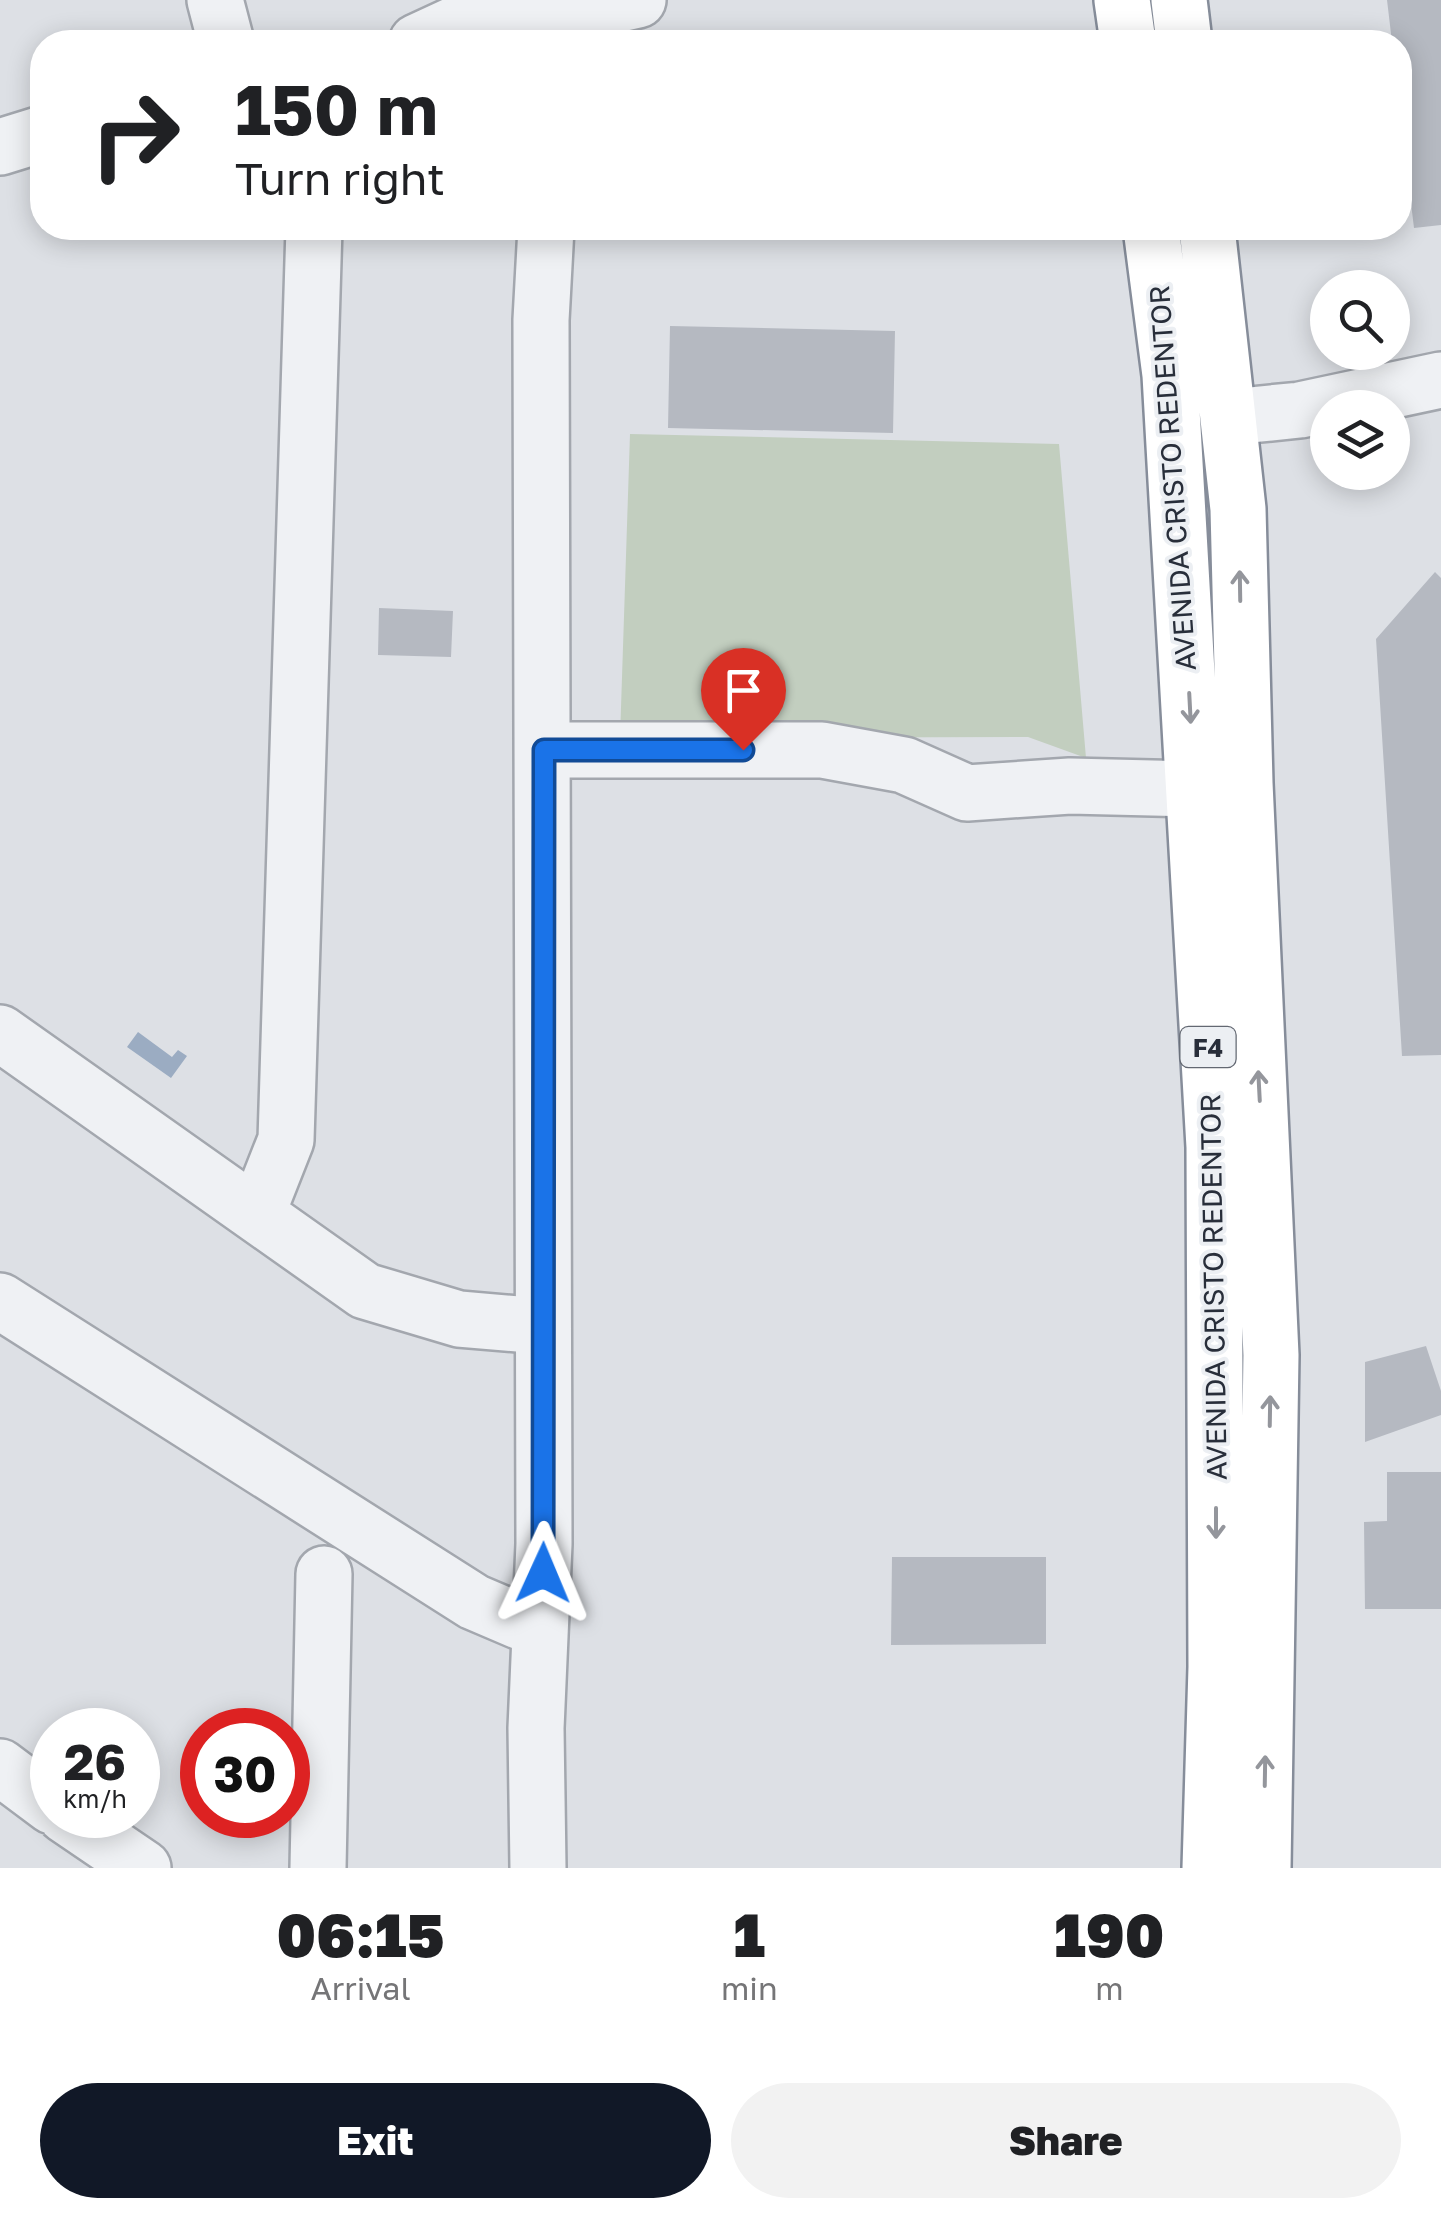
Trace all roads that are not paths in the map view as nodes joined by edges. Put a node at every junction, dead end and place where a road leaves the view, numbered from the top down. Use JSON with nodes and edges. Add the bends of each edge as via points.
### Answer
{"nodes":[{"id":1,"x":215,"y":0,"type":"edge"},
{"id":2,"x":638,"y":0,"type":"edge"},
{"id":3,"x":1122,"y":0,"type":"edge"},
{"id":4,"x":1179,"y":0,"type":"edge"},
{"id":5,"x":223,"y":30,"type":"edge"},
{"id":6,"x":443,"y":30,"type":"edge"},
{"id":7,"x":561,"y":30,"type":"edge"},
{"id":8,"x":1126,"y":30,"type":"edge"},
{"id":9,"x":1183,"y":30,"type":"edge"},
{"id":10,"x":30,"y":138,"type":"edge"},
{"id":11,"x":0,"y":147,"type":"edge"},
{"id":12,"x":314,"y":240,"type":"edge"},
{"id":13,"x":545,"y":240,"type":"edge"},
{"id":14,"x":1153,"y":240,"type":"edge"},
{"id":15,"x":1208,"y":240,"type":"edge"},
{"id":16,"x":1441,"y":380,"type":"edge"},
{"id":17,"x":1230,"y":417,"type":"junction"},
{"id":18,"x":544,"y":750,"type":"junction"},
{"id":19,"x":1194,"y":789,"type":"junction"},
{"id":20,"x":0,"y":1034,"type":"edge"},
{"id":21,"x":258,"y":1211,"type":"junction"},
{"id":22,"x":0,"y":1302,"type":"edge"},
{"id":23,"x":542,"y":1326,"type":"junction"},
{"id":24,"x":324,"y":1574,"type":"dead end"},
{"id":25,"x":540,"y":1630,"type":"junction"},
{"id":26,"x":0,"y":1767,"type":"edge"},
{"id":27,"x":30,"y":1790,"type":"edge"},
{"id":28,"x":99,"y":1838,"type":"edge"},
{"id":29,"x":143,"y":1868,"type":"edge"},
{"id":30,"x":318,"y":1868,"type":"edge"},
{"id":31,"x":538,"y":1868,"type":"edge"},
{"id":32,"x":1210,"y":1868,"type":"edge"},
{"id":33,"x":1263,"y":1868,"type":"edge"}],
"edges":[{"from":1,"to":5,"type":"street"},
{"from":2,"to":7,"type":"street"},
{"from":3,"to":8,"type":"highway"},
{"from":4,"to":9,"type":"highway"},
{"from":6,"to":7,"type":"street","via":[[458,23]]},
{"from":10,"to":11,"type":"street"},
{"from":12,"to":21,"type":"street","via":[[286,1140]]},
{"from":13,"to":18,"type":"street","via":[[540,320]]},
{"from":14,"to":19,"type":"highway","name":"AVENIDA CRISTO REDENTOR","number":"F4","one_way":true,"via":[[1170,376]]},
{"from":15,"to":17,"type":"highway","name":"AVENIDA CRISTO REDENTOR","number":"F4"},
{"from":16,"to":17,"type":"street","via":[[1300,410]]},
{"from":33,"to":17,"type":"highway","name":"AVENIDA CRISTO REDENTOR","number":"F4","one_way":true,"via":[[1271,1355]]},
{"from":18,"to":19,"type":"street","via":[[822,750],[904,765],[967,793],[1070,786]]},
{"from":18,"to":23,"type":"street"},
{"from":19,"to":32,"type":"highway","name":"AVENIDA CRISTO REDENTOR","number":"F4","one_way":true,"via":[[1214,1147]]},
{"from":20,"to":21,"type":"street"},
{"from":21,"to":23,"type":"street","via":[[365,1291],[459,1319]]},
{"from":22,"to":25,"type":"street","via":[[474,1602]]},
{"from":23,"to":25,"type":"street"},
{"from":24,"to":30,"type":"street"},
{"from":25,"to":31,"type":"street"},
{"from":26,"to":27,"type":"street"},
{"from":28,"to":29,"type":"street"}]}
